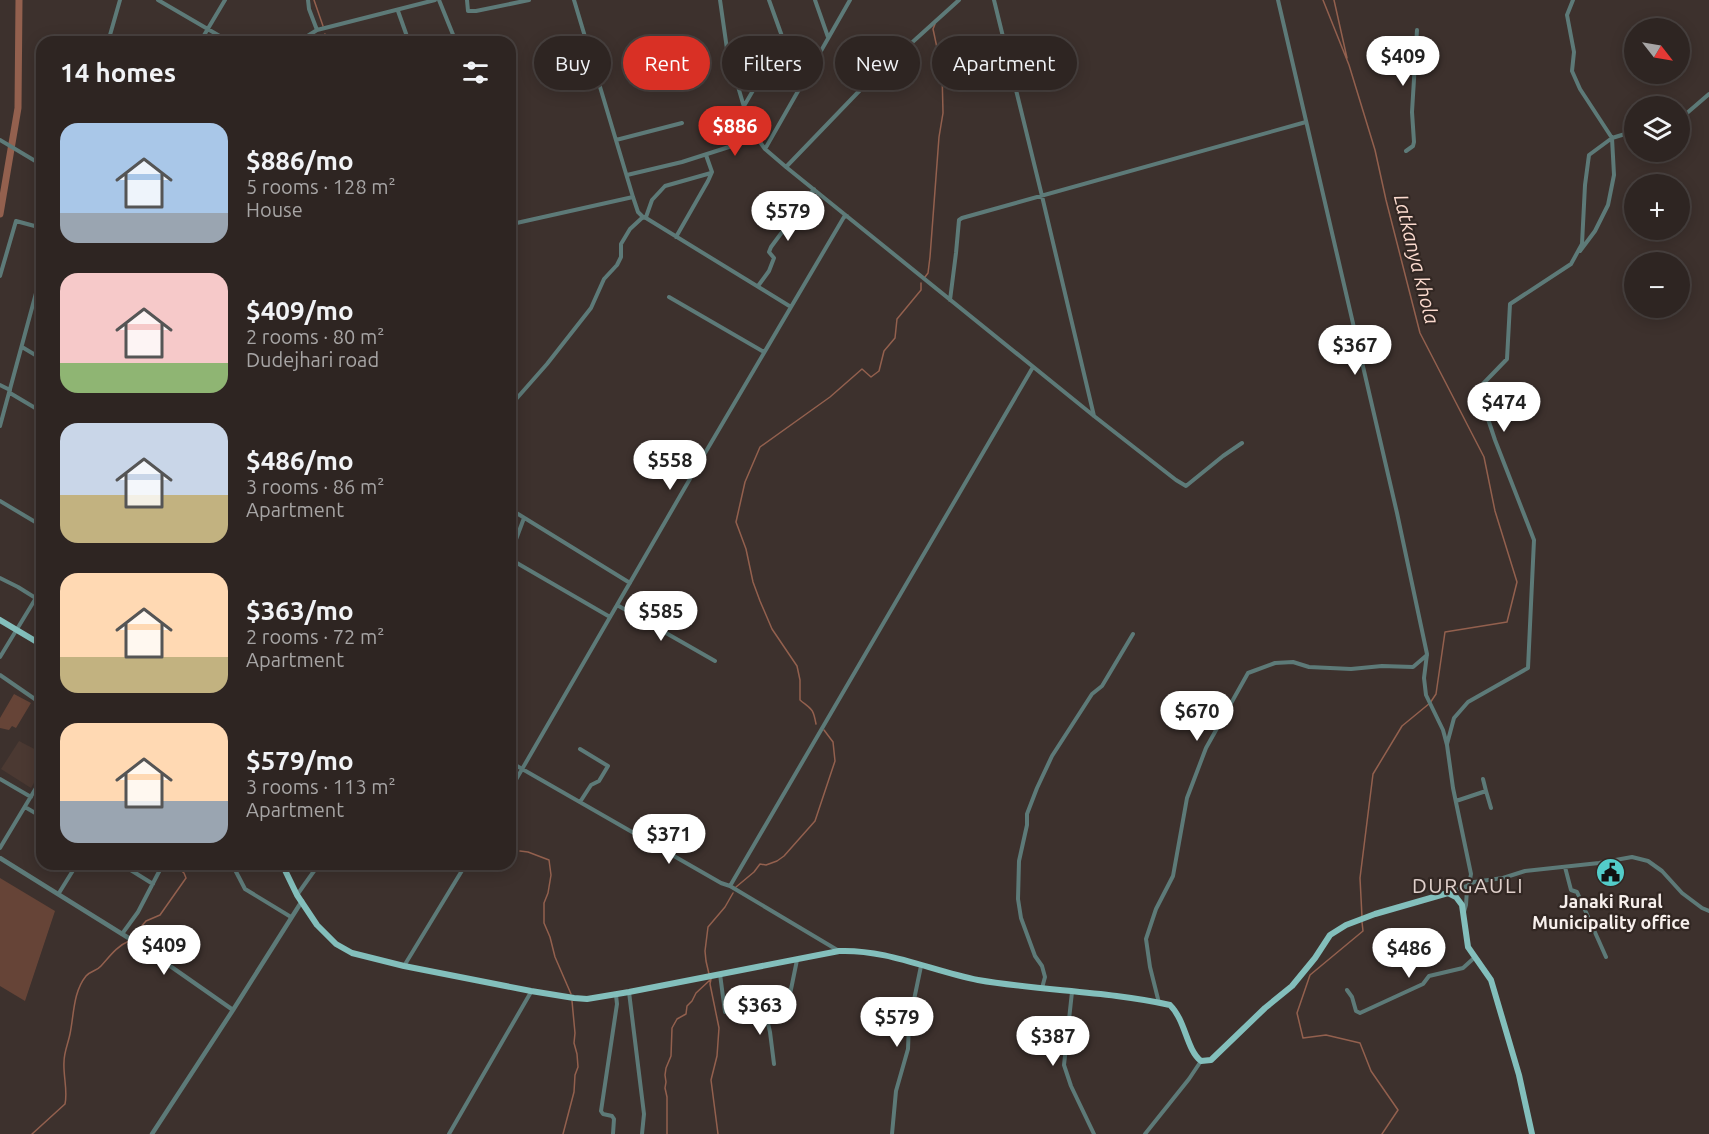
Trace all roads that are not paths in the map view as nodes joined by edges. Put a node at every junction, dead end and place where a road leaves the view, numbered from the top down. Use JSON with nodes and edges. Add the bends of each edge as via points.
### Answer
{"nodes":[{"id":1,"x":120,"y":0,"type":"edge"},
{"id":2,"x":158,"y":0,"type":"edge"},
{"id":3,"x":225,"y":0,"type":"edge"},
{"id":4,"x":308,"y":0,"type":"edge"},
{"id":5,"x":437,"y":0,"type":"edge"},
{"id":6,"x":467,"y":0,"type":"edge"},
{"id":7,"x":529,"y":0,"type":"edge"},
{"id":8,"x":574,"y":0,"type":"edge"},
{"id":9,"x":720,"y":0,"type":"edge"},
{"id":10,"x":769,"y":0,"type":"edge"},
{"id":11,"x":815,"y":0,"type":"edge"},
{"id":12,"x":850,"y":0,"type":"edge"},
{"id":13,"x":959,"y":0,"type":"edge"},
{"id":14,"x":994,"y":0,"type":"edge"},
{"id":15,"x":1278,"y":0,"type":"edge"},
{"id":16,"x":1573,"y":0,"type":"edge"},
{"id":17,"x":398,"y":11,"type":"junction"},
{"id":18,"x":208,"y":28,"type":"junction"},
{"id":19,"x":318,"y":30,"type":"junction"},
{"id":20,"x":1417,"y":30,"type":"dead end"},
{"id":21,"x":110,"y":36,"type":"edge"},
{"id":22,"x":203,"y":36,"type":"edge"},
{"id":23,"x":221,"y":36,"type":"edge"},
{"id":24,"x":308,"y":36,"type":"edge"},
{"id":25,"x":407,"y":36,"type":"edge"},
{"id":26,"x":453,"y":36,"type":"edge"},
{"id":27,"x":829,"y":38,"type":"junction"},
{"id":28,"x":1709,"y":94,"type":"edge"},
{"id":29,"x":744,"y":107,"type":"junction"},
{"id":30,"x":1690,"y":110,"type":"edge"},
{"id":31,"x":1306,"y":122,"type":"junction"},
{"id":32,"x":682,"y":123,"type":"dead end"},
{"id":33,"x":1624,"y":134,"type":"edge"},
{"id":34,"x":757,"y":138,"type":"junction"},
{"id":35,"x":1612,"y":138,"type":"junction"},
{"id":36,"x":0,"y":140,"type":"edge"},
{"id":37,"x":616,"y":140,"type":"junction"},
{"id":38,"x":765,"y":148,"type":"junction"},
{"id":39,"x":1406,"y":151,"type":"dead end"},
{"id":40,"x":706,"y":155,"type":"junction"},
{"id":41,"x":36,"y":161,"type":"edge"},
{"id":42,"x":786,"y":166,"type":"junction"},
{"id":43,"x":712,"y":172,"type":"junction"},
{"id":44,"x":627,"y":176,"type":"junction"},
{"id":45,"x":814,"y":189,"type":"junction"},
{"id":46,"x":1042,"y":196,"type":"junction"},
{"id":47,"x":633,"y":197,"type":"junction"},
{"id":48,"x":848,"y":216,"type":"junction"},
{"id":49,"x":644,"y":218,"type":"junction"},
{"id":50,"x":516,"y":223,"type":"edge"},
{"id":51,"x":36,"y":226,"type":"edge"},
{"id":52,"x":676,"y":237,"type":"junction"},
{"id":53,"x":1570,"y":264,"type":"junction"},
{"id":54,"x":0,"y":276,"type":"edge"},
{"id":55,"x":758,"y":286,"type":"junction"},
{"id":56,"x":36,"y":295,"type":"edge"},
{"id":57,"x":669,"y":297,"type":"dead end"},
{"id":58,"x":950,"y":300,"type":"junction"},
{"id":59,"x":791,"y":307,"type":"junction"},
{"id":60,"x":22,"y":347,"type":"junction"},
{"id":61,"x":764,"y":352,"type":"junction"},
{"id":62,"x":36,"y":355,"type":"edge"},
{"id":63,"x":1033,"y":367,"type":"junction"},
{"id":64,"x":0,"y":385,"type":"edge"},
{"id":65,"x":10,"y":391,"type":"junction"},
{"id":66,"x":516,"y":399,"type":"edge"},
{"id":67,"x":36,"y":408,"type":"edge"},
{"id":68,"x":1094,"y":416,"type":"junction"},
{"id":69,"x":0,"y":426,"type":"edge"},
{"id":70,"x":1242,"y":443,"type":"dead end"},
{"id":71,"x":0,"y":501,"type":"edge"},
{"id":72,"x":516,"y":513,"type":"edge"},
{"id":73,"x":524,"y":518,"type":"junction"},
{"id":74,"x":36,"y":522,"type":"edge"},
{"id":75,"x":516,"y":537,"type":"edge"},
{"id":76,"x":516,"y":562,"type":"edge"},
{"id":77,"x":0,"y":578,"type":"edge"},
{"id":78,"x":630,"y":583,"type":"junction"},
{"id":79,"x":36,"y":598,"type":"joint"},
{"id":80,"x":617,"y":604,"type":"junction"},
{"id":81,"x":610,"y":617,"type":"junction"},
{"id":82,"x":0,"y":620,"type":"edge"},
{"id":83,"x":17,"y":630,"type":"junction"},
{"id":84,"x":1133,"y":634,"type":"dead end"},
{"id":85,"x":36,"y":641,"type":"edge"},
{"id":86,"x":1427,"y":654,"type":"junction"},
{"id":87,"x":0,"y":657,"type":"edge"},
{"id":88,"x":715,"y":661,"type":"dead end"},
{"id":89,"x":0,"y":675,"type":"edge"},
{"id":90,"x":36,"y":700,"type":"edge"},
{"id":91,"x":1447,"y":745,"type":"junction"},
{"id":92,"x":580,"y":749,"type":"dead end"},
{"id":93,"x":516,"y":766,"type":"edge"},
{"id":94,"x":522,"y":769,"type":"junction"},
{"id":95,"x":0,"y":779,"type":"edge"},
{"id":96,"x":1483,"y":779,"type":"dead end"},
{"id":97,"x":516,"y":780,"type":"edge"},
{"id":98,"x":35,"y":789,"type":"edge"},
{"id":99,"x":1486,"y":791,"type":"junction"},
{"id":100,"x":31,"y":797,"type":"junction"},
{"id":101,"x":1456,"y":801,"type":"junction"},
{"id":102,"x":580,"y":802,"type":"junction"},
{"id":103,"x":25,"y":807,"type":"junction"},
{"id":104,"x":1491,"y":808,"type":"dead end"},
{"id":105,"x":36,"y":813,"type":"edge"},
{"id":106,"x":0,"y":848,"type":"edge"},
{"id":107,"x":0,"y":858,"type":"edge"},
{"id":108,"x":1566,"y":867,"type":"junction"},
{"id":109,"x":73,"y":870,"type":"edge"},
{"id":110,"x":131,"y":870,"type":"edge"},
{"id":111,"x":160,"y":870,"type":"edge"},
{"id":112,"x":235,"y":870,"type":"edge"},
{"id":113,"x":285,"y":870,"type":"edge"},
{"id":114,"x":315,"y":870,"type":"edge"},
{"id":115,"x":462,"y":870,"type":"edge"},
{"id":116,"x":153,"y":884,"type":"junction"},
{"id":117,"x":1469,"y":885,"type":"junction"},
{"id":118,"x":730,"y":886,"type":"junction"},
{"id":119,"x":59,"y":893,"type":"junction"},
{"id":120,"x":1448,"y":893,"type":"junction"},
{"id":121,"x":297,"y":895,"type":"junction"},
{"id":122,"x":302,"y":902,"type":"junction"},
{"id":123,"x":1709,"y":911,"type":"edge"},
{"id":124,"x":1464,"y":912,"type":"junction"},
{"id":125,"x":291,"y":917,"type":"junction"},
{"id":126,"x":122,"y":934,"type":"junction"},
{"id":127,"x":838,"y":951,"type":"junction"},
{"id":128,"x":1606,"y":957,"type":"dead end"},
{"id":129,"x":1474,"y":958,"type":"junction"},
{"id":130,"x":797,"y":960,"type":"junction"},
{"id":131,"x":404,"y":966,"type":"junction"},
{"id":132,"x":921,"y":966,"type":"junction"},
{"id":133,"x":713,"y":975,"type":"junction"},
{"id":134,"x":1042,"y":989,"type":"junction"},
{"id":135,"x":1347,"y":990,"type":"dead end"},
{"id":136,"x":531,"y":992,"type":"junction"},
{"id":137,"x":628,"y":992,"type":"junction"},
{"id":138,"x":1072,"y":992,"type":"junction"},
{"id":139,"x":616,"y":994,"type":"junction"},
{"id":140,"x":1159,"y":1003,"type":"junction"},
{"id":141,"x":764,"y":1005,"type":"junction"},
{"id":142,"x":233,"y":1010,"type":"junction"},
{"id":143,"x":1201,"y":1061,"type":"junction"},
{"id":144,"x":774,"y":1064,"type":"dead end"},
{"id":145,"x":152,"y":1134,"type":"edge"},
{"id":146,"x":449,"y":1134,"type":"edge"},
{"id":147,"x":613,"y":1134,"type":"edge"},
{"id":148,"x":642,"y":1134,"type":"edge"},
{"id":149,"x":892,"y":1134,"type":"edge"},
{"id":150,"x":1094,"y":1134,"type":"edge"},
{"id":151,"x":1145,"y":1134,"type":"edge"},
{"id":152,"x":1532,"y":1134,"type":"edge"}],
"edges":[{"from":1,"to":21,"type":"street"},
{"from":2,"to":18,"type":"street"},
{"from":3,"to":18,"type":"street"},
{"from":4,"to":19,"type":"street"},
{"from":5,"to":17,"type":"street"},
{"from":5,"to":26,"type":"street"},
{"from":6,"to":7,"type":"street","via":[[468,11]]},
{"from":8,"to":37,"type":"street"},
{"from":9,"to":29,"type":"street","via":[[728,50]]},
{"from":10,"to":29,"type":"street","via":[[783,39]]},
{"from":11,"to":27,"type":"street"},
{"from":12,"to":27,"type":"street"},
{"from":13,"to":42,"type":"street","via":[[865,85]]},
{"from":14,"to":46,"type":"street"},
{"from":15,"to":31,"type":"street"},
{"from":16,"to":35,"type":"street","via":[[1567,15],[1574,52],[1572,71]]},
{"from":17,"to":19,"type":"street"},
{"from":17,"to":25,"type":"street"},
{"from":18,"to":22,"type":"street"},
{"from":18,"to":23,"type":"street"},
{"from":19,"to":24,"type":"street"},
{"from":20,"to":39,"type":"street","via":[[1414,142]]},
{"from":27,"to":38,"type":"street"},
{"from":28,"to":30,"type":"street"},
{"from":29,"to":34,"type":"street"},
{"from":31,"to":46,"type":"street"},
{"from":31,"to":86,"type":"street"},
{"from":32,"to":37,"type":"street"},
{"from":33,"to":35,"type":"street"},
{"from":34,"to":38,"type":"street"},
{"from":34,"to":40,"type":"street"},
{"from":35,"to":53,"type":"street","via":[[1614,175],[1608,205],[1595,231]]},
{"from":35,"to":53,"type":"street","via":[[1589,155],[1582,244]]},
{"from":36,"to":41,"type":"street"},
{"from":37,"to":44,"type":"street"},
{"from":38,"to":42,"type":"street"},
{"from":40,"to":43,"type":"street"},
{"from":40,"to":44,"type":"street"},
{"from":42,"to":45,"type":"street"},
{"from":43,"to":49,"type":"street","via":[[665,186],[652,200]]},
{"from":43,"to":52,"type":"street"},
{"from":44,"to":47,"type":"street"},
{"from":45,"to":48,"type":"street"},
{"from":45,"to":55,"type":"street","via":[[771,247],[769,252],[774,258]]},
{"from":46,"to":58,"type":"street","via":[[958,220]]},
{"from":46,"to":68,"type":"street"},
{"from":47,"to":49,"type":"street"},
{"from":47,"to":50,"type":"street"},
{"from":48,"to":58,"type":"street"},
{"from":48,"to":59,"type":"street"},
{"from":49,"to":52,"type":"street"},
{"from":49,"to":66,"type":"street","via":[[630,229],[621,244],[621,257],[604,279],[591,308]]},
{"from":51,"to":54,"type":"street","via":[[16,221]]},
{"from":52,"to":55,"type":"street"},
{"from":53,"to":91,"type":"street","via":[[1510,304],[1507,359],[1478,389],[1534,540],[1528,668],[1468,702],[1454,718]]},
{"from":55,"to":59,"type":"street"},
{"from":56,"to":60,"type":"street"},
{"from":57,"to":61,"type":"street"},
{"from":58,"to":63,"type":"street"},
{"from":59,"to":61,"type":"street"},
{"from":60,"to":62,"type":"street"},
{"from":60,"to":65,"type":"street"},
{"from":61,"to":78,"type":"street"},
{"from":63,"to":68,"type":"street"},
{"from":63,"to":118,"type":"street"},
{"from":64,"to":65,"type":"street"},
{"from":65,"to":67,"type":"street"},
{"from":65,"to":69,"type":"street"},
{"from":68,"to":70,"type":"street","via":[[1186,486]]},
{"from":71,"to":74,"type":"street"},
{"from":72,"to":73,"type":"street"},
{"from":73,"to":75,"type":"street"},
{"from":73,"to":78,"type":"street"},
{"from":76,"to":81,"type":"street"},
{"from":77,"to":79,"type":"street"},
{"from":78,"to":80,"type":"street"},
{"from":79,"to":83,"type":"street"},
{"from":80,"to":81,"type":"street"},
{"from":80,"to":88,"type":"street"},
{"from":81,"to":94,"type":"street"},
{"from":82,"to":83,"type":"main road"},
{"from":83,"to":85,"type":"main road"},
{"from":83,"to":87,"type":"street"},
{"from":84,"to":134,"type":"street","via":[[1052,756],[1027,814],[1019,861],[1018,899],[1045,977]]},
{"from":86,"to":91,"type":"street","via":[[1426,695]]},
{"from":86,"to":140,"type":"street","via":[[1413,667],[1351,669],[1309,667],[1293,662],[1275,663],[1248,674],[1206,748],[1187,798],[1173,876],[1146,939]]},
{"from":89,"to":90,"type":"street"},
{"from":91,"to":101,"type":"street"},
{"from":92,"to":102,"type":"street","via":[[608,766]]},
{"from":93,"to":94,"type":"street"},
{"from":94,"to":97,"type":"street"},
{"from":94,"to":102,"type":"street"},
{"from":95,"to":100,"type":"street"},
{"from":96,"to":99,"type":"street"},
{"from":98,"to":100,"type":"street"},
{"from":99,"to":101,"type":"street"},
{"from":99,"to":104,"type":"street"},
{"from":100,"to":103,"type":"street"},
{"from":101,"to":117,"type":"street","via":[[1471,874]]},
{"from":102,"to":118,"type":"street"},
{"from":103,"to":105,"type":"street"},
{"from":103,"to":106,"type":"street"},
{"from":107,"to":119,"type":"street"},
{"from":108,"to":117,"type":"street","via":[[1519,872]]},
{"from":108,"to":123,"type":"street","via":[[1632,857],[1648,861],[1682,893]]},
{"from":108,"to":128,"type":"street","via":[[1571,890],[1577,892]]},
{"from":109,"to":119,"type":"street"},
{"from":110,"to":116,"type":"street"},
{"from":111,"to":116,"type":"street"},
{"from":112,"to":125,"type":"street","via":[[245,889]]},
{"from":113,"to":121,"type":"main road"},
{"from":114,"to":121,"type":"street"},
{"from":115,"to":131,"type":"street"},
{"from":116,"to":126,"type":"street"},
{"from":117,"to":120,"type":"street"},
{"from":117,"to":124,"type":"street"},
{"from":118,"to":127,"type":"street"},
{"from":119,"to":126,"type":"street"},
{"from":120,"to":124,"type":"main road","via":[[1462,904]]},
{"from":120,"to":143,"type":"main road","via":[[1375,914],[1330,935],[1292,986],[1211,1060]]},
{"from":121,"to":122,"type":"main road"},
{"from":122,"to":125,"type":"street"},
{"from":122,"to":131,"type":"main road","via":[[336,944],[352,953]]},
{"from":124,"to":129,"type":"main road","via":[[1468,947]]},
{"from":125,"to":142,"type":"street"},
{"from":126,"to":142,"type":"street"},
{"from":127,"to":130,"type":"main road"},
{"from":127,"to":132,"type":"main road","via":[[871,952]]},
{"from":129,"to":135,"type":"street","via":[[1463,968],[1429,976],[1423,984],[1360,1013]]},
{"from":129,"to":152,"type":"main road","via":[[1491,980]]},
{"from":130,"to":133,"type":"main road"},
{"from":130,"to":141,"type":"street","via":[[789,999]]},
{"from":131,"to":136,"type":"main road"},
{"from":132,"to":134,"type":"main road","via":[[978,980]]},
{"from":132,"to":149,"type":"street","via":[[909,1024],[909,1049],[896,1091]]},
{"from":133,"to":137,"type":"main road"},
{"from":133,"to":141,"type":"street","via":[[725,1012]]},
{"from":134,"to":138,"type":"main road"},
{"from":136,"to":139,"type":"main road","via":[[587,999]]},
{"from":136,"to":146,"type":"street"},
{"from":137,"to":139,"type":"main road"},
{"from":137,"to":148,"type":"street","via":[[644,1114]]},
{"from":138,"to":140,"type":"main road"},
{"from":138,"to":150,"type":"street","via":[[1064,1065]]},
{"from":139,"to":147,"type":"street","via":[[601,1111],[614,1119]]},
{"from":140,"to":143,"type":"main road","via":[[1170,1005],[1180,1017]]},
{"from":141,"to":144,"type":"street"},
{"from":142,"to":145,"type":"street"},
{"from":143,"to":151,"type":"street"}]}
